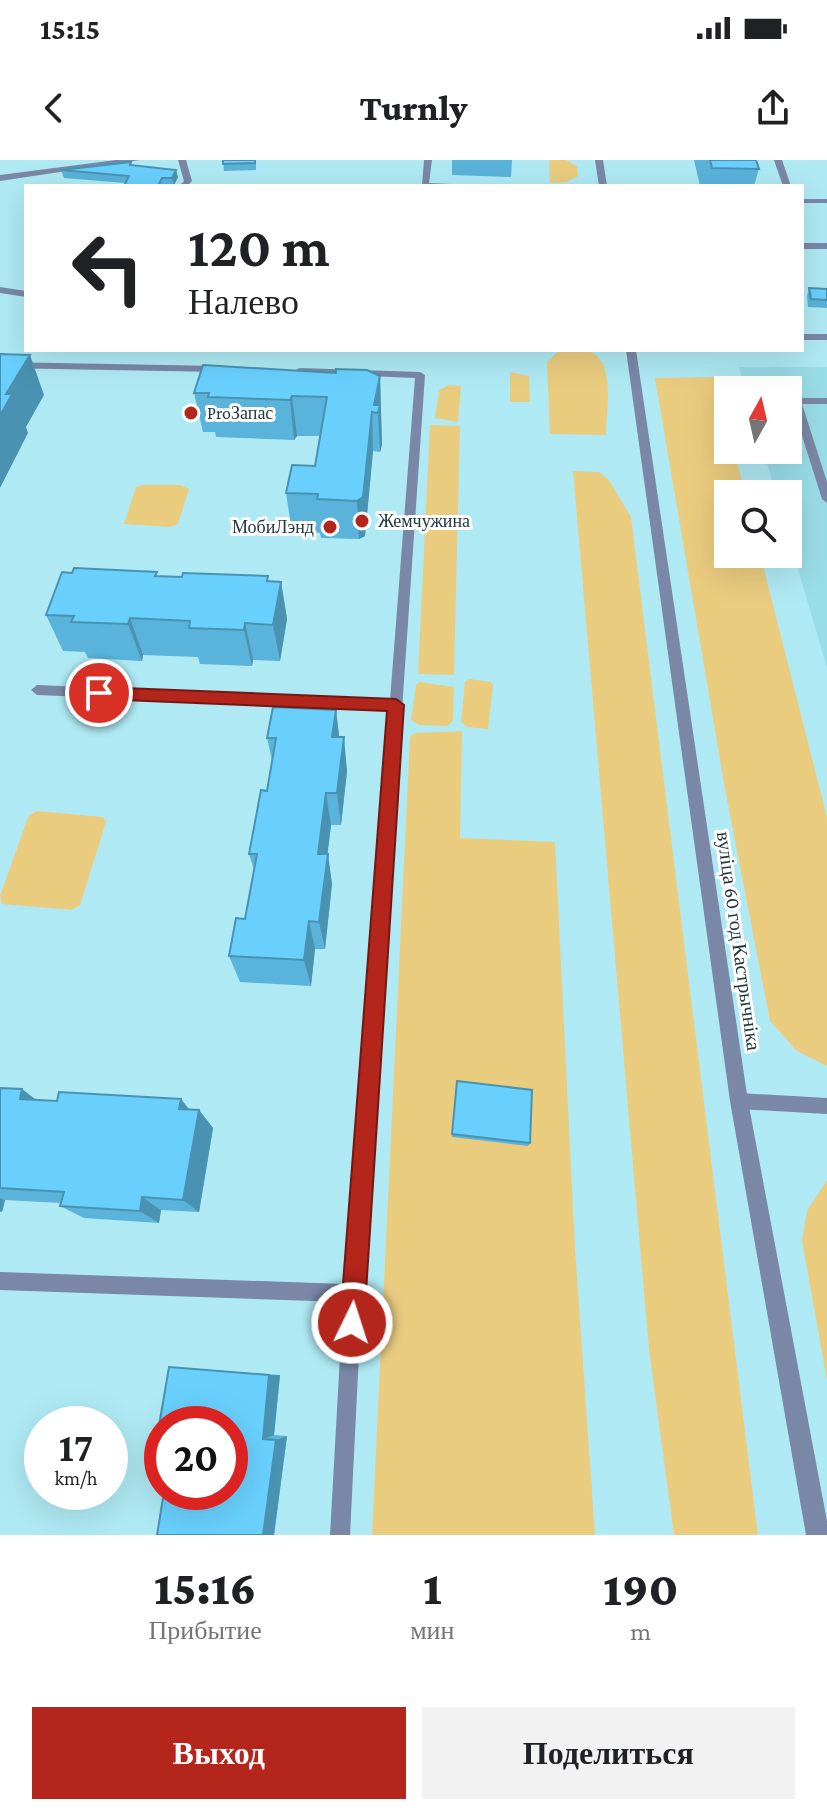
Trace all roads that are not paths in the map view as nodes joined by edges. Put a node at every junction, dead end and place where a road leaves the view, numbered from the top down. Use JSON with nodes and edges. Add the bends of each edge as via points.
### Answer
{"nodes":[{"id":1,"x":136,"y":160,"type":"edge"},
{"id":2,"x":182,"y":160,"type":"edge"},
{"id":3,"x":428,"y":160,"type":"edge"},
{"id":4,"x":599,"y":160,"type":"edge"},
{"id":5,"x":778,"y":160,"type":"edge"},
{"id":6,"x":0,"y":178,"type":"edge"},
{"id":7,"x":185,"y":184,"type":"edge"},
{"id":8,"x":424,"y":184,"type":"edge"},
{"id":9,"x":603,"y":184,"type":"edge"},
{"id":10,"x":786,"y":184,"type":"edge"},
{"id":11,"x":804,"y":201,"type":"edge"},
{"id":12,"x":827,"y":201,"type":"edge"},
{"id":13,"x":804,"y":246,"type":"edge"},
{"id":14,"x":827,"y":246,"type":"edge"},
{"id":15,"x":0,"y":290,"type":"edge"},
{"id":16,"x":24,"y":294,"type":"edge"},
{"id":17,"x":804,"y":337,"type":"edge"},
{"id":18,"x":827,"y":337,"type":"edge"},
{"id":19,"x":631,"y":352,"type":"edge"},
{"id":20,"x":0,"y":365,"type":"edge"},
{"id":21,"x":237,"y":370,"type":"edge"},
{"id":22,"x":283,"y":371,"type":"edge"},
{"id":23,"x":827,"y":401,"type":"edge"},
{"id":24,"x":827,"y":499,"type":"edge"},
{"id":25,"x":37,"y":690,"type":"dead end"},
{"id":26,"x":396,"y":705,"type":"junction"},
{"id":27,"x":739,"y":1101,"type":"junction"},
{"id":28,"x":827,"y":1106,"type":"edge"},
{"id":29,"x":0,"y":1281,"type":"edge"},
{"id":30,"x":353,"y":1293,"type":"junction"},
{"id":31,"x":340,"y":1535,"type":"edge"},
{"id":32,"x":818,"y":1535,"type":"edge"}],
"edges":[{"from":1,"to":6,"type":"street"},
{"from":2,"to":7,"type":"lane"},
{"from":3,"to":8,"type":"lane"},
{"from":4,"to":9,"type":"street"},
{"from":5,"to":10,"type":"lane"},
{"from":11,"to":12,"type":"lane"},
{"from":13,"to":14,"type":"street"},
{"from":15,"to":16,"type":"street"},
{"from":17,"to":18,"type":"street"},
{"from":19,"to":27,"type":"street","name":"вуліца 60 год Кастрычніка"},
{"from":20,"to":21,"type":"lane"},
{"from":22,"to":26,"type":"lane","via":[[420,375]]},
{"from":23,"to":24,"type":"lane","via":[[796,401]]},
{"from":25,"to":26,"type":"lane"},
{"from":26,"to":30,"type":"lane"},
{"from":27,"to":28,"type":"lane"},
{"from":27,"to":32,"type":"street","name":"вуліца 60 год Кастрычніка"},
{"from":29,"to":30,"type":"lane"},
{"from":30,"to":31,"type":"lane"}]}
